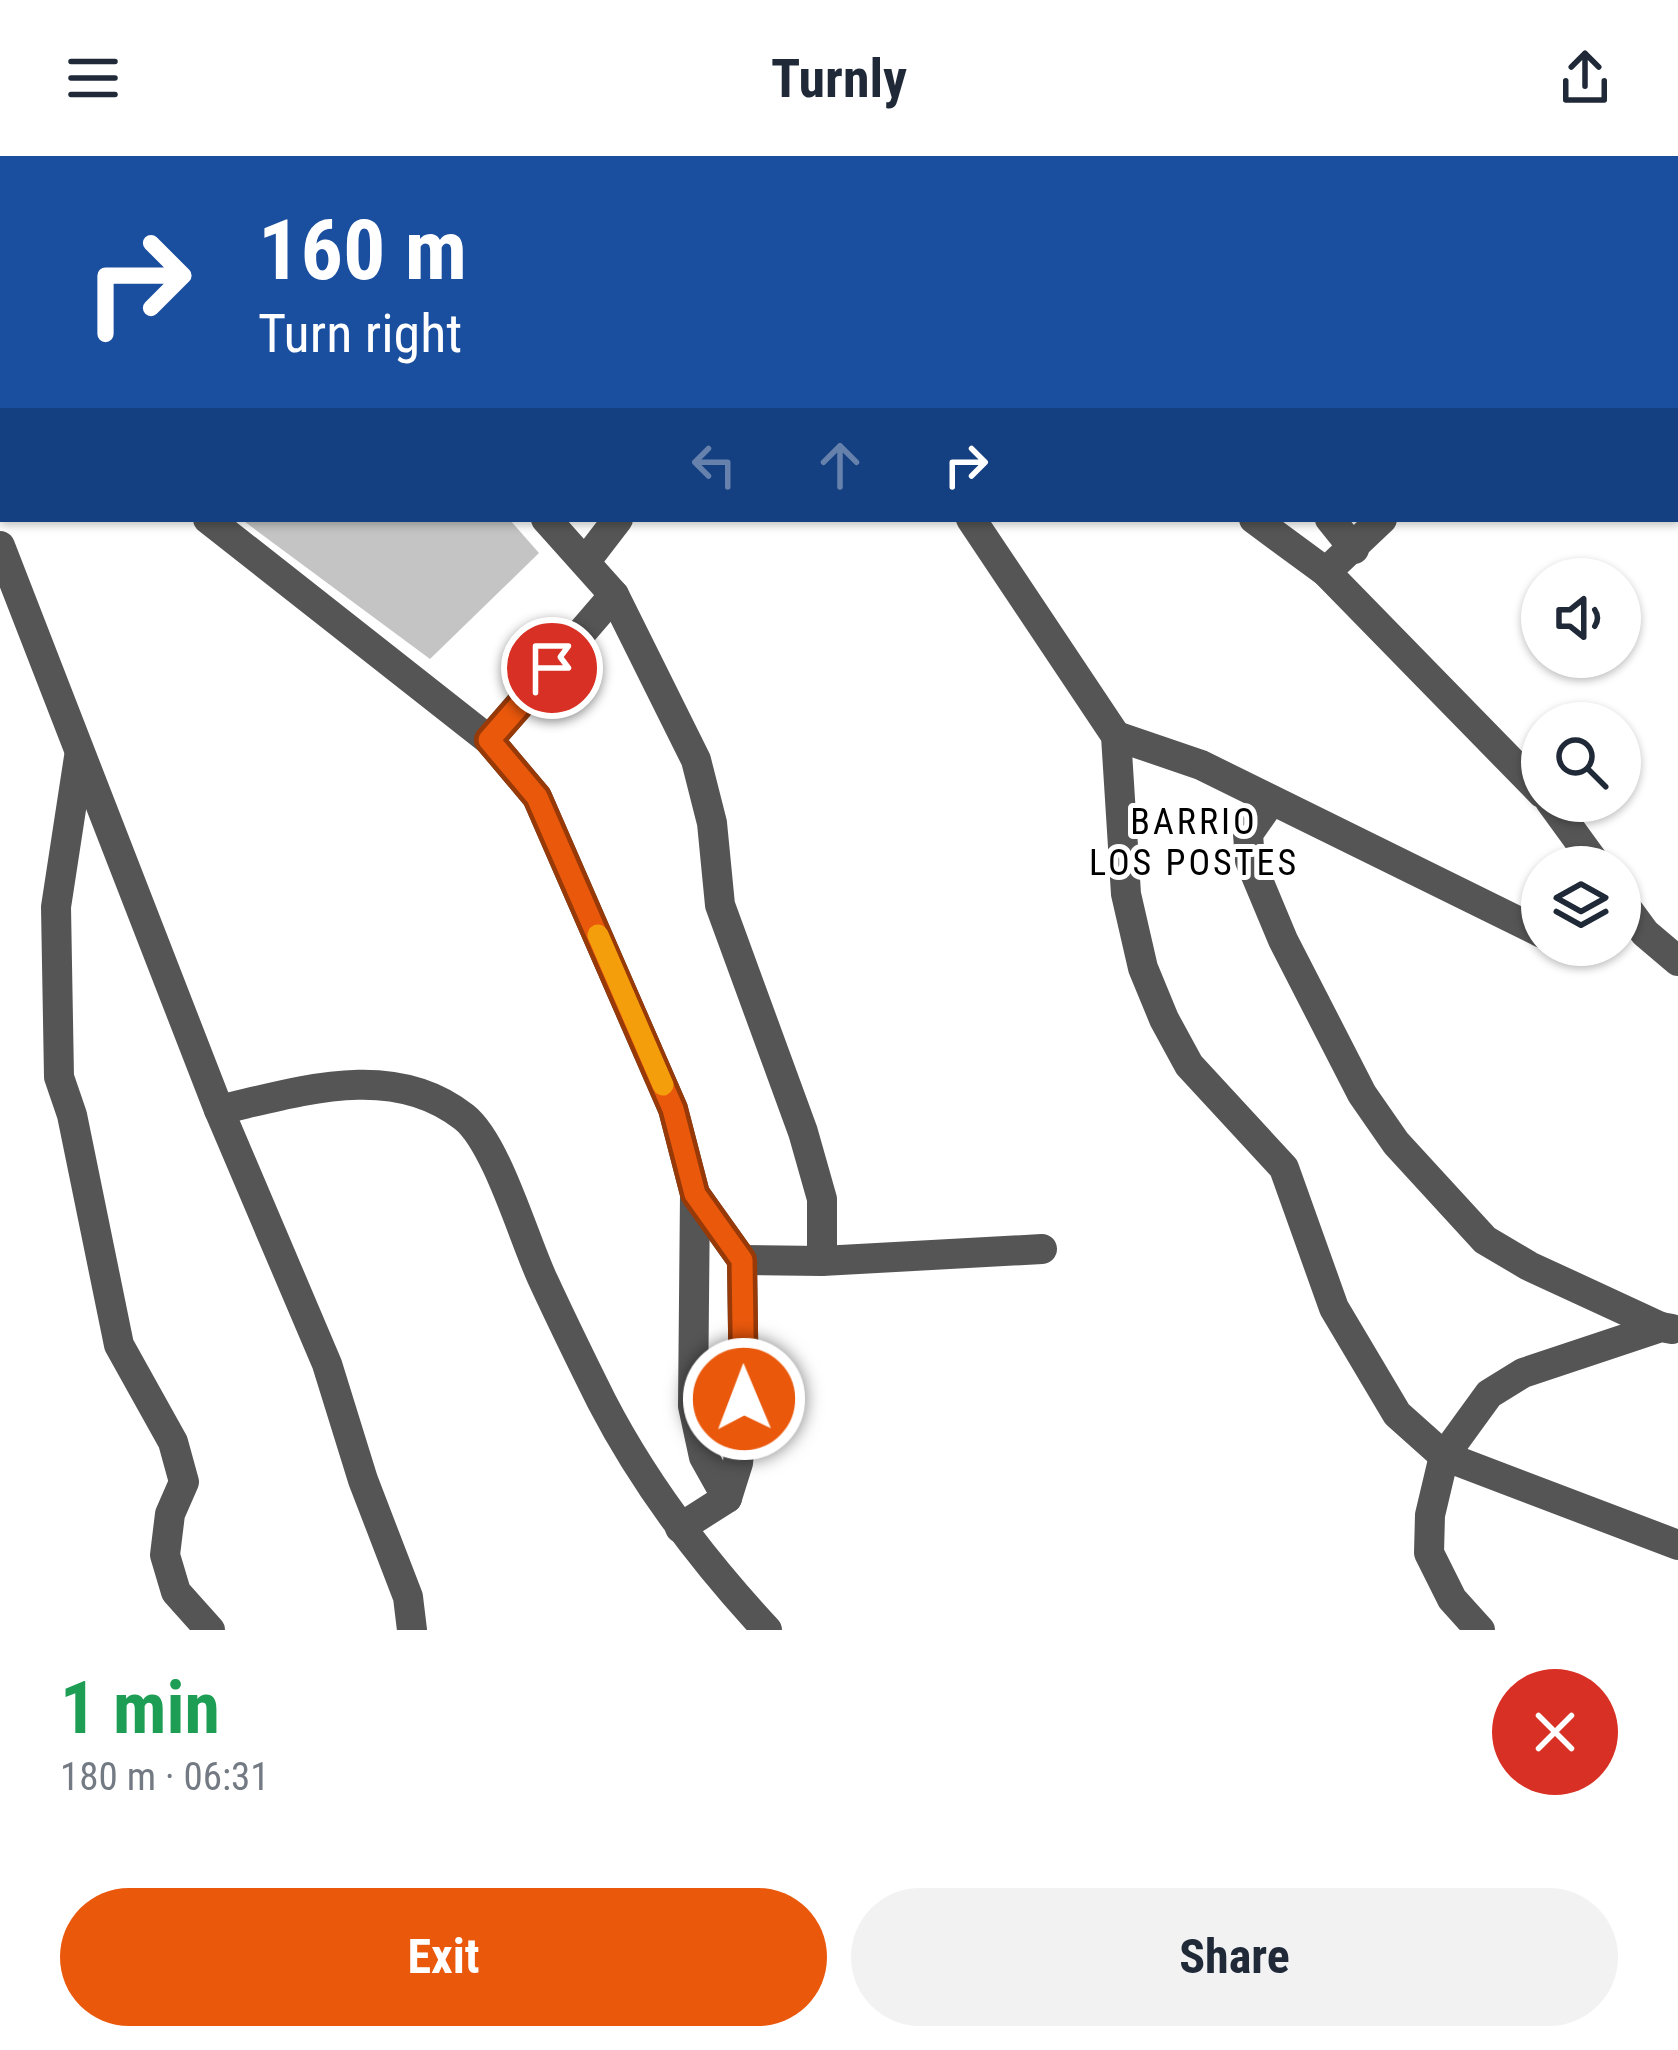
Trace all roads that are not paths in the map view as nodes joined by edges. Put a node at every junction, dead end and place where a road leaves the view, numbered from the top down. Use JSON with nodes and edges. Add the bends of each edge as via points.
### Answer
{"nodes":[{"id":1,"x":212,"y":522,"type":"edge"},
{"id":2,"x":549,"y":522,"type":"edge"},
{"id":3,"x":616,"y":522,"type":"edge"},
{"id":4,"x":973,"y":522,"type":"edge"},
{"id":5,"x":1258,"y":522,"type":"edge"},
{"id":6,"x":1332,"y":522,"type":"edge"},
{"id":7,"x":1379,"y":522,"type":"edge"},
{"id":8,"x":0,"y":546,"type":"edge"},
{"id":9,"x":1354,"y":549,"type":"junction"},
{"id":10,"x":584,"y":562,"type":"junction"},
{"id":11,"x":1326,"y":572,"type":"junction"},
{"id":12,"x":614,"y":595,"type":"junction"},
{"id":13,"x":1116,"y":736,"type":"junction"},
{"id":14,"x":489,"y":740,"type":"junction"},
{"id":15,"x":79,"y":757,"type":"junction"},
{"id":16,"x":1521,"y":772,"type":"edge"},
{"id":17,"x":1270,"y":801,"type":"junction"},
{"id":18,"x":1521,"y":923,"type":"edge"},
{"id":19,"x":1641,"y":940,"type":"edge"},
{"id":20,"x":1678,"y":961,"type":"edge"},
{"id":21,"x":219,"y":1110,"type":"junction"},
{"id":22,"x":695,"y":1194,"type":"junction"},
{"id":23,"x":1042,"y":1249,"type":"dead end"},
{"id":24,"x":742,"y":1260,"type":"junction"},
{"id":25,"x":823,"y":1261,"type":"junction"},
{"id":26,"x":1670,"y":1329,"type":"edge"},
{"id":27,"x":1444,"y":1456,"type":"junction"},
{"id":28,"x":727,"y":1498,"type":"junction"},
{"id":29,"x":680,"y":1528,"type":"junction"},
{"id":30,"x":1678,"y":1545,"type":"edge"},
{"id":31,"x":210,"y":1630,"type":"edge"},
{"id":32,"x":412,"y":1630,"type":"edge"},
{"id":33,"x":767,"y":1630,"type":"edge"},
{"id":34,"x":1480,"y":1630,"type":"edge"}],
"edges":[{"from":1,"to":14,"type":"street"},
{"from":2,"to":10,"type":"street"},
{"from":3,"to":10,"type":"street"},
{"from":4,"to":13,"type":"street"},
{"from":5,"to":11,"type":"street"},
{"from":6,"to":9,"type":"street"},
{"from":7,"to":9,"type":"street"},
{"from":8,"to":15,"type":"street"},
{"from":9,"to":11,"type":"street"},
{"from":10,"to":12,"type":"street"},
{"from":11,"to":16,"type":"street"},
{"from":12,"to":14,"type":"street"},
{"from":12,"to":25,"type":"street","via":[[696,760],[720,905],[822,1199]]},
{"from":13,"to":17,"type":"street","via":[[1201,765]]},
{"from":13,"to":27,"type":"street","via":[[1126,894],[1164,1018],[1189,1064],[1285,1168],[1334,1308],[1397,1414]]},
{"from":14,"to":22,"type":"street","via":[[537,797],[673,1109]]},
{"from":15,"to":21,"type":"street"},
{"from":15,"to":31,"type":"street","via":[[56,907],[59,1077],[119,1345],[173,1442],[184,1482],[165,1555],[176,1592]]},
{"from":17,"to":18,"type":"street"},
{"from":17,"to":26,"type":"street","via":[[1248,834],[1250,861],[1362,1094],[1396,1143],[1485,1240]]},
{"from":19,"to":20,"type":"street"},
{"from":21,"to":29,"type":"street","via":[[352,1083],[406,1088],[466,1118],[616,1430]]},
{"from":21,"to":32,"type":"street","via":[[327,1364],[408,1597]]},
{"from":22,"to":24,"type":"street"},
{"from":22,"to":28,"type":"street","via":[[693,1406],[704,1456]]},
{"from":23,"to":25,"type":"street"},
{"from":24,"to":25,"type":"street"},
{"from":24,"to":28,"type":"street","via":[[744,1399]]},
{"from":26,"to":27,"type":"street","via":[[1523,1373],[1489,1394]]},
{"from":27,"to":30,"type":"street"},
{"from":27,"to":34,"type":"street","via":[[1429,1553],[1452,1599]]},
{"from":28,"to":29,"type":"street"},
{"from":29,"to":33,"type":"street"}]}
